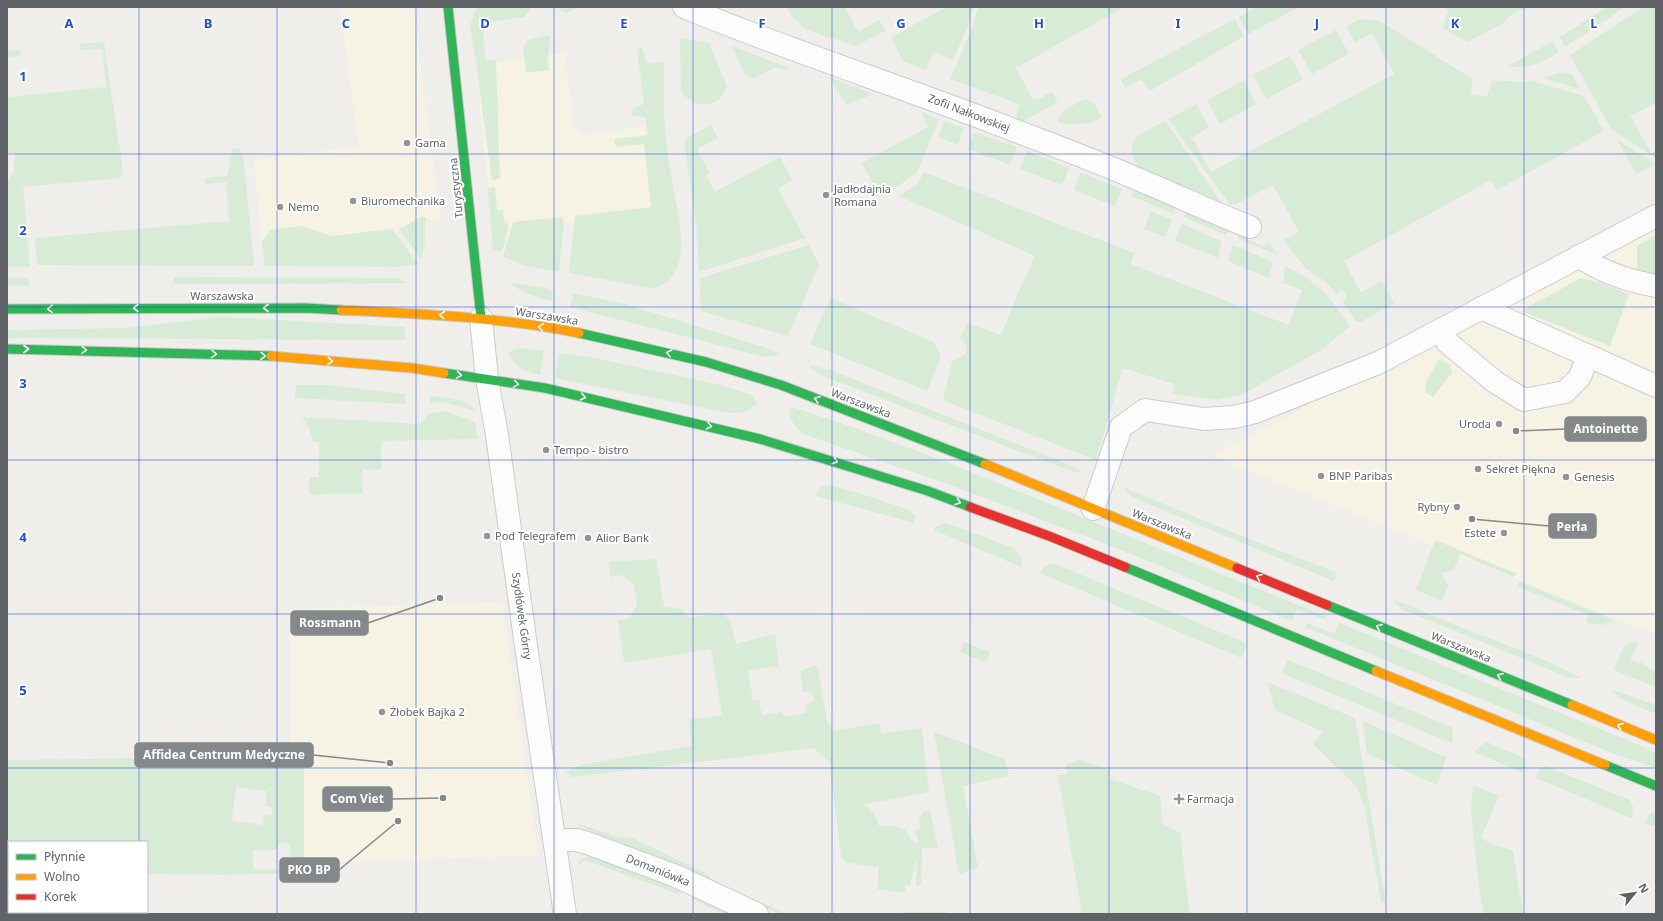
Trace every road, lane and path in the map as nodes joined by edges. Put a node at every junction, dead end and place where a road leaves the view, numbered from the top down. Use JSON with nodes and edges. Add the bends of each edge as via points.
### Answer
{"nodes":[{"id":1,"x":448,"y":7,"type":"edge"},
{"id":2,"x":684,"y":7,"type":"edge"},
{"id":3,"x":1656,"y":216,"type":"edge"},
{"id":4,"x":1250,"y":227,"type":"dead end"},
{"id":5,"x":1579,"y":256,"type":"junction"},
{"id":6,"x":1656,"y":286,"type":"edge"},
{"id":7,"x":1481,"y":308,"type":"junction"},
{"id":8,"x":7,"y":309,"type":"edge"},
{"id":9,"x":480,"y":318,"type":"junction"},
{"id":10,"x":1442,"y":329,"type":"junction"},
{"id":11,"x":7,"y":349,"type":"edge"},
{"id":12,"x":1589,"y":356,"type":"junction"},
{"id":13,"x":487,"y":379,"type":"junction"},
{"id":14,"x":1656,"y":386,"type":"edge"},
{"id":15,"x":1093,"y":508,"type":"junction"},
{"id":16,"x":1656,"y":740,"type":"edge"},
{"id":17,"x":1656,"y":786,"type":"edge"},
{"id":18,"x":555,"y":840,"type":"junction"},
{"id":19,"x":565,"y":914,"type":"edge"},
{"id":20,"x":757,"y":914,"type":"edge"}],
"edges":[{"from":1,"to":9,"type":"main road","name":"Turystyczna"},
{"from":2,"to":4,"type":"street","name":"Zofii Nałkowskiej","via":[[759,38],[930,98],[1068,151]]},
{"from":3,"to":5,"type":"street"},
{"from":5,"to":6,"type":"street","via":[[1589,264],[1633,281]]},
{"from":5,"to":7,"type":"street"},
{"from":7,"to":10,"type":"street"},
{"from":7,"to":12,"type":"street"},
{"from":9,"to":8,"type":"main road","name":"Warszawska","one_way":true,"via":[[305,308]]},
{"from":9,"to":13,"type":"street","name":"Szydłówek Górny"},
{"from":15,"to":9,"type":"main road","name":"Warszawska","one_way":true,"via":[[781,385],[706,362],[644,347],[555,328]]},
{"from":10,"to":12,"type":"street","via":[[1447,342],[1495,382],[1524,400],[1565,392],[1579,378]]},
{"from":10,"to":15,"type":"street","via":[[1378,363],[1255,412],[1234,417],[1204,418],[1144,410],[1121,426]]},
{"from":11,"to":13,"type":"main road","one_way":true,"via":[[291,357],[412,368]]},
{"from":12,"to":14,"type":"street"},
{"from":13,"to":17,"type":"main road","one_way":true,"via":[[560,392],[723,430],[815,455],[928,492],[1049,536]]},
{"from":13,"to":18,"type":"street","name":"Szydłówek Górny"},
{"from":16,"to":15,"type":"main road","name":"Warszawska","one_way":true},
{"from":18,"to":19,"type":"street","name":"Szydłówek Górny"},
{"from":18,"to":20,"type":"street","name":"Domaniówka","via":[[577,840],[590,844],[676,876]]}]}
